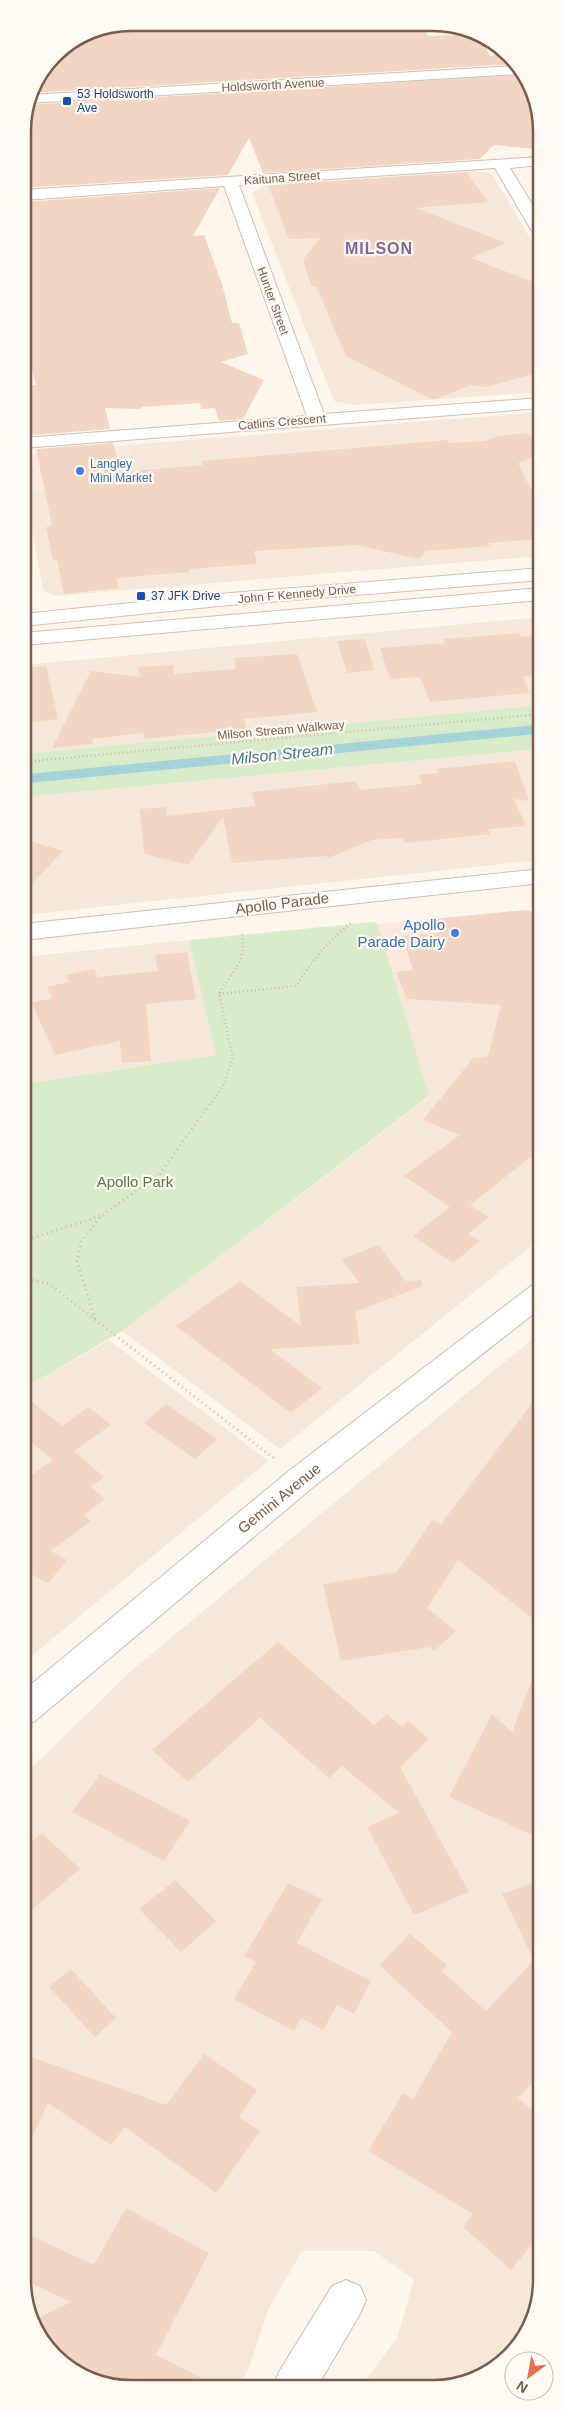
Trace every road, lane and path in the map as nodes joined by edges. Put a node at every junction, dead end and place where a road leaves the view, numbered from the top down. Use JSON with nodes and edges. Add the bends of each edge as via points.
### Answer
{"nodes":[{"id":1,"x":512,"y":70,"type":"edge"},
{"id":2,"x":37,"y":99,"type":"edge"},
{"id":3,"x":533,"y":162,"type":"edge"},
{"id":4,"x":500,"y":164,"type":"junction"},
{"id":5,"x":230,"y":182,"type":"junction"},
{"id":6,"x":31,"y":194,"type":"edge"},
{"id":7,"x":533,"y":220,"type":"edge"},
{"id":8,"x":533,"y":404,"type":"edge"},
{"id":9,"x":317,"y":419,"type":"junction"},
{"id":10,"x":31,"y":442,"type":"edge"},
{"id":11,"x":533,"y":575,"type":"edge"},
{"id":12,"x":533,"y":595,"type":"edge"},
{"id":13,"x":31,"y":619,"type":"edge"},
{"id":14,"x":31,"y":638,"type":"edge"},
{"id":15,"x":533,"y":715,"type":"edge"},
{"id":16,"x":31,"y":761,"type":"edge"},
{"id":17,"x":533,"y":877,"type":"edge"},
{"id":18,"x":341,"y":896,"type":"junction"},
{"id":19,"x":235,"y":909,"type":"junction"},
{"id":20,"x":31,"y":931,"type":"edge"},
{"id":21,"x":219,"y":994,"type":"junction"},
{"id":22,"x":101,"y":1216,"type":"junction"},
{"id":23,"x":31,"y":1238,"type":"edge"},
{"id":24,"x":31,"y":1279,"type":"edge"},
{"id":25,"x":533,"y":1299,"type":"edge"},
{"id":26,"x":94,"y":1319,"type":"junction"},
{"id":27,"x":301,"y":1479,"type":"junction"},
{"id":28,"x":31,"y":1704,"type":"edge"},
{"id":29,"x":346,"y":2300,"type":"dead end"},
{"id":30,"x":298,"y":2380,"type":"edge"}],
"edges":[{"from":1,"to":2,"type":"street","name":"Holdsworth Avenue"},
{"from":3,"to":4,"type":"street","name":"Kaituna Street"},
{"from":4,"to":5,"type":"street","name":"Kaituna Street"},
{"from":4,"to":7,"type":"street"},
{"from":5,"to":6,"type":"street","name":"Kaituna Street"},
{"from":5,"to":9,"type":"street","name":"Hunter Street"},
{"from":8,"to":9,"type":"street","name":"Catlins Crescent"},
{"from":9,"to":10,"type":"street","name":"Catlins Crescent"},
{"from":11,"to":13,"type":"street","name":"John F Kennedy Drive","via":[[218,600]]},
{"from":12,"to":14,"type":"street","name":"John F Kennedy Drive"},
{"from":15,"to":16,"type":"path","name":"Milson Stream Walkway"},
{"from":17,"to":18,"type":"street","name":"Apollo Parade"},
{"from":18,"to":19,"type":"street","name":"Apollo Parade"},
{"from":18,"to":21,"type":"path","via":[[351,924],[325,945],[296,986]]},
{"from":19,"to":20,"type":"street","name":"Apollo Parade"},
{"from":19,"to":21,"type":"path","via":[[245,946],[244,956]]},
{"from":21,"to":22,"type":"path","via":[[233,1058],[224,1084],[159,1175]]},
{"from":22,"to":23,"type":"path"},
{"from":22,"to":26,"type":"path","via":[[81,1242],[77,1261]]},
{"from":24,"to":26,"type":"path","via":[[49,1284]]},
{"from":25,"to":27,"type":"street","name":"Gemini Avenue"},
{"from":26,"to":27,"type":"path"},
{"from":27,"to":28,"type":"street","name":"Gemini Avenue"},
{"from":29,"to":30,"type":"street"}]}
